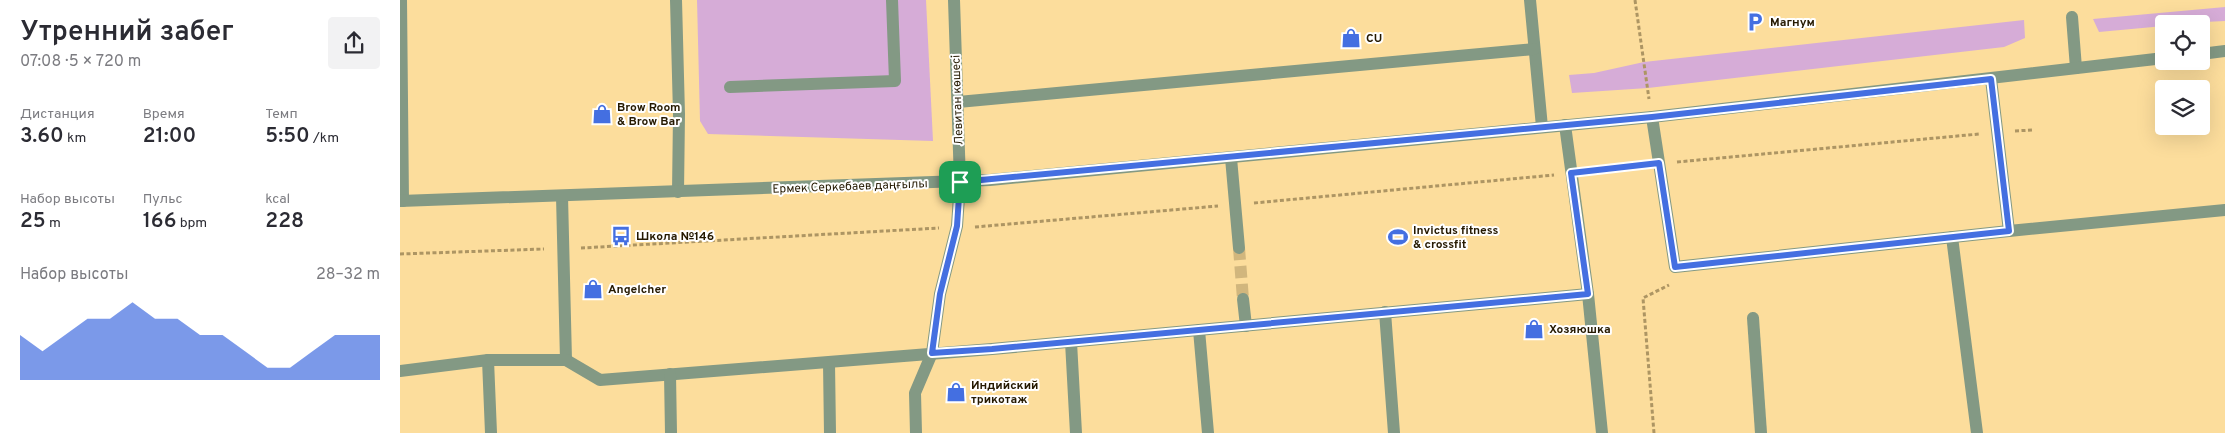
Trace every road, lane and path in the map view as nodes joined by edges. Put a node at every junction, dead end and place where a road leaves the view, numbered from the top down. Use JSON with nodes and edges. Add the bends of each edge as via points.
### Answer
{"nodes":[{"id":1,"x":401,"y":0,"type":"edge"},
{"id":2,"x":676,"y":0,"type":"edge"},
{"id":3,"x":892,"y":0,"type":"edge"},
{"id":4,"x":954,"y":0,"type":"edge"},
{"id":5,"x":1530,"y":0,"type":"edge"},
{"id":6,"x":1635,"y":0,"type":"edge"},
{"id":7,"x":2072,"y":17,"type":"dead end"},
{"id":8,"x":1534,"y":49,"type":"junction"},
{"id":9,"x":2225,"y":51,"type":"edge"},
{"id":10,"x":2210,"y":53,"type":"edge"},
{"id":11,"x":2155,"y":59,"type":"edge"},
{"id":12,"x":2076,"y":68,"type":"junction"},
{"id":13,"x":1991,"y":79,"type":"junction"},
{"id":14,"x":730,"y":87,"type":"dead end"},
{"id":15,"x":958,"y":102,"type":"junction"},
{"id":16,"x":1652,"y":117,"type":"junction"},
{"id":17,"x":1565,"y":125,"type":"junction"},
{"id":18,"x":1542,"y":127,"type":"junction"},
{"id":19,"x":2032,"y":130,"type":"dead end"},
{"id":20,"x":1997,"y":132,"type":"junction"},
{"id":21,"x":1230,"y":158,"type":"junction"},
{"id":22,"x":1659,"y":163,"type":"junction"},
{"id":23,"x":1571,"y":173,"type":"junction"},
{"id":24,"x":960,"y":182,"type":"junction"},
{"id":25,"x":678,"y":192,"type":"junction"},
{"id":26,"x":562,"y":196,"type":"junction"},
{"id":27,"x":401,"y":201,"type":"edge"},
{"id":28,"x":1235,"y":205,"type":"junction"},
{"id":29,"x":2225,"y":210,"type":"edge"},
{"id":30,"x":976,"y":227,"type":"dead end"},
{"id":31,"x":915,"y":230,"type":"dead end"},
{"id":32,"x":2009,"y":231,"type":"junction"},
{"id":33,"x":1952,"y":237,"type":"junction"},
{"id":34,"x":1239,"y":248,"type":"tunnel mouth"},
{"id":35,"x":563,"y":249,"type":"junction"},
{"id":36,"x":400,"y":254,"type":"edge"},
{"id":37,"x":1675,"y":267,"type":"junction"},
{"id":38,"x":1588,"y":294,"type":"junction"},
{"id":39,"x":1243,"y":299,"type":"tunnel mouth"},
{"id":40,"x":1385,"y":312,"type":"junction"},
{"id":41,"x":1754,"y":318,"type":"dead end"},
{"id":42,"x":1246,"y":326,"type":"junction"},
{"id":43,"x":1200,"y":330,"type":"junction"},
{"id":44,"x":1071,"y":342,"type":"junction"},
{"id":45,"x":932,"y":353,"type":"junction"},
{"id":46,"x":488,"y":360,"type":"junction"},
{"id":47,"x":566,"y":360,"type":"junction"},
{"id":48,"x":829,"y":363,"type":"junction"},
{"id":49,"x":400,"y":371,"type":"edge"},
{"id":50,"x":670,"y":374,"type":"junction"},
{"id":51,"x":490,"y":433,"type":"edge"},
{"id":52,"x":671,"y":433,"type":"edge"},
{"id":53,"x":830,"y":433,"type":"edge"},
{"id":54,"x":916,"y":433,"type":"edge"},
{"id":55,"x":1076,"y":433,"type":"edge"},
{"id":56,"x":1208,"y":433,"type":"edge"},
{"id":57,"x":1394,"y":433,"type":"edge"},
{"id":58,"x":1602,"y":433,"type":"edge"},
{"id":59,"x":1654,"y":433,"type":"edge"},
{"id":60,"x":1761,"y":433,"type":"edge"},
{"id":61,"x":1977,"y":433,"type":"edge"}],
"edges":[{"from":1,"to":27,"type":"street"},
{"from":2,"to":25,"type":"street"},
{"from":3,"to":14,"type":"street","via":[[895,81]]},
{"from":4,"to":15,"type":"street","name":"Левитан көшесі"},
{"from":5,"to":8,"type":"street"},
{"from":6,"to":16,"type":"path"},
{"from":7,"to":12,"type":"street"},
{"from":8,"to":15,"type":"street"},
{"from":8,"to":18,"type":"street"},
{"from":9,"to":10,"type":"street"},
{"from":11,"to":12,"type":"street","name":"Ермек Серкебаев даңғылы"},
{"from":12,"to":13,"type":"street","name":"Ермек Серкебаев даңғылы"},
{"from":13,"to":16,"type":"street","name":"Ермек Серкебаев даңғылы"},
{"from":13,"to":20,"type":"street"},
{"from":15,"to":24,"type":"street","name":"Левитан көшесі"},
{"from":16,"to":17,"type":"street","name":"Ермек Серкебаев даңғылы"},
{"from":16,"to":22,"type":"street"},
{"from":17,"to":18,"type":"street","name":"Ермек Серкебаев даңғылы"},
{"from":17,"to":23,"type":"street"},
{"from":18,"to":21,"type":"street","name":"Ермек Серкебаев даңғылы"},
{"from":19,"to":20,"type":"path"},
{"from":20,"to":22,"type":"path"},
{"from":20,"to":32,"type":"street"},
{"from":21,"to":24,"type":"street","name":"Ермек Серкебаев даңғылы"},
{"from":21,"to":28,"type":"street"},
{"from":22,"to":23,"type":"path"},
{"from":22,"to":37,"type":"street"},
{"from":23,"to":28,"type":"path"},
{"from":23,"to":38,"type":"street"},
{"from":24,"to":25,"type":"street","name":"Ермек Серкебаев даңғылы"},
{"from":24,"to":45,"type":"street","name":"Левитан көшесі","via":[[957,226],[940,294]]},
{"from":25,"to":26,"type":"street","name":"Ермек Серкебаев даңғылы"},
{"from":26,"to":27,"type":"street","name":"Ермек Серкебаев даңғылы"},
{"from":26,"to":35,"type":"street"},
{"from":28,"to":30,"type":"path"},
{"from":28,"to":34,"type":"street"},
{"from":29,"to":32,"type":"street"},
{"from":31,"to":35,"type":"path"},
{"from":32,"to":33,"type":"street"},
{"from":33,"to":37,"type":"street"},
{"from":33,"to":61,"type":"street"},
{"from":35,"to":36,"type":"path"},
{"from":35,"to":47,"type":"street"},
{"from":37,"to":59,"type":"path","via":[[1672,283],[1643,298]]},
{"from":38,"to":40,"type":"street"},
{"from":38,"to":58,"type":"street"},
{"from":39,"to":42,"type":"street"},
{"from":40,"to":42,"type":"street"},
{"from":40,"to":57,"type":"street"},
{"from":41,"to":60,"type":"street"},
{"from":42,"to":43,"type":"street"},
{"from":43,"to":44,"type":"street"},
{"from":43,"to":56,"type":"street"},
{"from":44,"to":45,"type":"street"},
{"from":44,"to":55,"type":"street"},
{"from":45,"to":48,"type":"street"},
{"from":45,"to":54,"type":"street","name":"Левитан көшесі","via":[[915,393]]},
{"from":46,"to":47,"type":"street"},
{"from":46,"to":49,"type":"street"},
{"from":46,"to":51,"type":"street"},
{"from":47,"to":50,"type":"street","via":[[600,380]]},
{"from":48,"to":50,"type":"street"},
{"from":48,"to":53,"type":"street"},
{"from":50,"to":52,"type":"street"}]}
